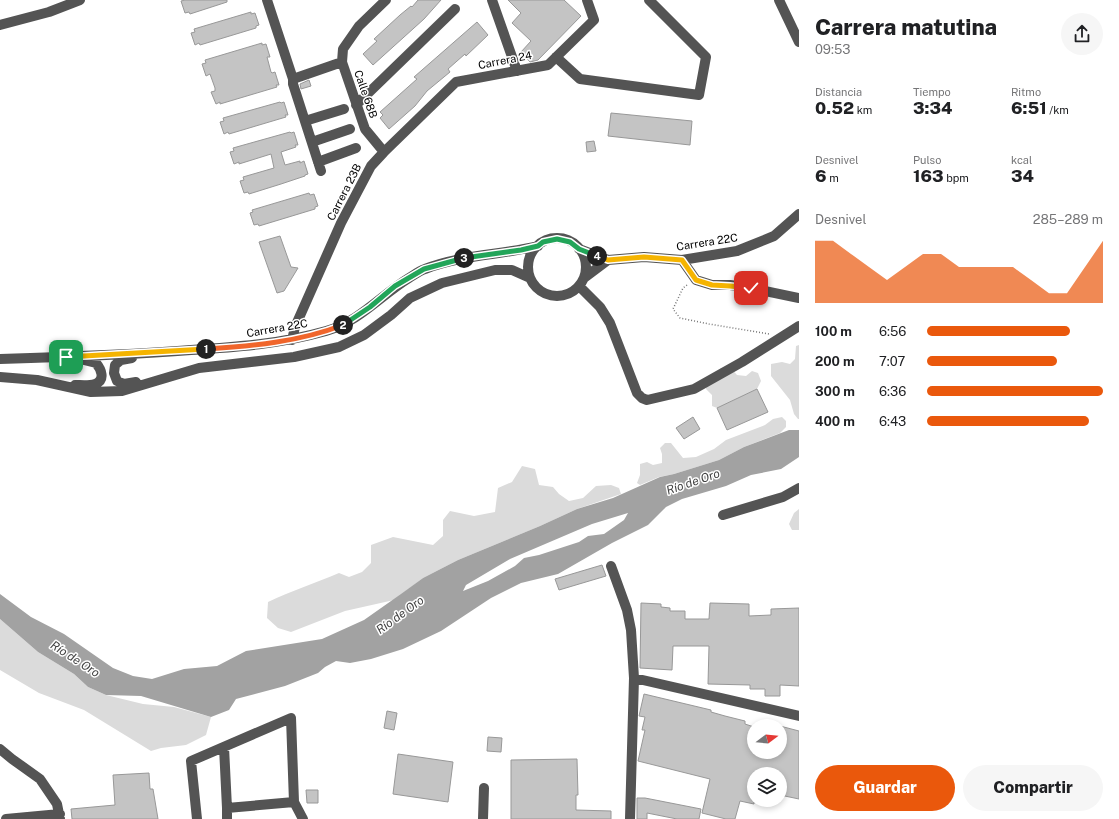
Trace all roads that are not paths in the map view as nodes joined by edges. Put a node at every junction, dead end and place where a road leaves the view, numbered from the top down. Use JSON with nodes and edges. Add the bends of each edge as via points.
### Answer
{"nodes":[{"id":1,"x":80,"y":0,"type":"edge"},
{"id":2,"x":267,"y":0,"type":"edge"},
{"id":3,"x":386,"y":0,"type":"edge"},
{"id":4,"x":492,"y":0,"type":"edge"},
{"id":5,"x":587,"y":0,"type":"edge"},
{"id":6,"x":649,"y":0,"type":"edge"},
{"id":7,"x":778,"y":0,"type":"edge"},
{"id":8,"x":455,"y":9,"type":"dead end"},
{"id":9,"x":0,"y":25,"type":"edge"},
{"id":10,"x":799,"y":42,"type":"edge"},
{"id":11,"x":556,"y":57,"type":"junction"},
{"id":12,"x":342,"y":62,"type":"junction"},
{"id":13,"x":517,"y":71,"type":"junction"},
{"id":14,"x":293,"y":79,"type":"junction"},
{"id":15,"x":456,"y":82,"type":"joint"},
{"id":16,"x":356,"y":105,"type":"junction"},
{"id":17,"x":344,"y":109,"type":"dead end"},
{"id":18,"x":305,"y":121,"type":"junction"},
{"id":19,"x":350,"y":129,"type":"dead end"},
{"id":20,"x":312,"y":142,"type":"junction"},
{"id":21,"x":356,"y":148,"type":"dead end"},
{"id":22,"x":384,"y":152,"type":"junction"},
{"id":23,"x":799,"y":214,"type":"edge"},
{"id":24,"x":538,"y":246,"type":"junction"},
{"id":25,"x":579,"y":249,"type":"junction"},
{"id":26,"x":608,"y":260,"type":"junction"},
{"id":27,"x":682,"y":260,"type":"junction"},
{"id":28,"x":530,"y":278,"type":"junction"},
{"id":29,"x":581,"y":282,"type":"junction"},
{"id":30,"x":799,"y":298,"type":"edge"},
{"id":31,"x":799,"y":326,"type":"edge"},
{"id":32,"x":292,"y":340,"type":"junction"},
{"id":33,"x":152,"y":353,"type":"junction"},
{"id":34,"x":66,"y":357,"type":"junction"},
{"id":35,"x":0,"y":359,"type":"edge"},
{"id":36,"x":0,"y":377,"type":"edge"},
{"id":37,"x":159,"y":380,"type":"junction"},
{"id":38,"x":61,"y":385,"type":"junction"},
{"id":39,"x":799,"y":488,"type":"edge"},
{"id":40,"x":723,"y":515,"type":"dead end"},
{"id":41,"x":611,"y":566,"type":"dead end"},
{"id":42,"x":634,"y":678,"type":"junction"},
{"id":43,"x":799,"y":716,"type":"edge"},
{"id":44,"x":224,"y":747,"type":"junction"},
{"id":45,"x":0,"y":749,"type":"edge"},
{"id":46,"x":484,"y":788,"type":"dead end"},
{"id":47,"x":294,"y":802,"type":"junction"},
{"id":48,"x":227,"y":808,"type":"junction"},
{"id":49,"x":60,"y":816,"type":"edge"},
{"id":50,"x":6,"y":819,"type":"edge"},
{"id":51,"x":197,"y":819,"type":"edge"},
{"id":52,"x":227,"y":819,"type":"edge"},
{"id":53,"x":303,"y":819,"type":"edge"},
{"id":54,"x":483,"y":819,"type":"edge"},
{"id":55,"x":630,"y":819,"type":"edge"}],
"edges":[{"from":1,"to":9,"type":"street","via":[[49,12]]},
{"from":2,"to":14,"type":"street"},
{"from":3,"to":12,"type":"street","via":[[359,26],[343,49]]},
{"from":4,"to":13,"type":"street"},
{"from":5,"to":11,"type":"street","name":"Carrera 24","via":[[594,20]]},
{"from":6,"to":11,"type":"street","via":[[706,57],[699,95],[580,79]]},
{"from":7,"to":10,"type":"street"},
{"from":8,"to":16,"type":"street"},
{"from":11,"to":13,"type":"street","name":"Carrera 24","via":[[548,65]]},
{"from":12,"to":14,"type":"street"},
{"from":12,"to":16,"type":"street","name":"Calle 68B"},
{"from":13,"to":15,"type":"street","name":"Carrera 24"},
{"from":14,"to":18,"type":"street"},
{"from":15,"to":22,"type":"street","name":"Carrera 23B"},
{"from":16,"to":22,"type":"street","name":"Calle 68B","via":[[365,129]]},
{"from":17,"to":18,"type":"street"},
{"from":18,"to":20,"type":"street"},
{"from":19,"to":20,"type":"street"},
{"from":20,"to":21,"type":"street","via":[[319,167]]},
{"from":22,"to":32,"type":"street","name":"Carrera 23B","via":[[371,166],[341,223]]},
{"from":23,"to":27,"type":"street","name":"Carrera 22C","via":[[774,236],[737,251]]},
{"from":24,"to":25,"type":"street","via":[[543,242],[557,239],[570,242]]},
{"from":24,"to":28,"type":"street","via":[[528,264]]},
{"from":24,"to":32,"type":"street","name":"Carrera 22C","via":[[473,256],[424,269],[395,286],[347,323]]},
{"from":25,"to":26,"type":"street","name":"Carrera 22C"},
{"from":25,"to":29,"type":"street","via":[[585,264]]},
{"from":26,"to":27,"type":"street","name":"Carrera 22C","via":[[644,257]]},
{"from":26,"to":29,"type":"street"},
{"from":27,"to":30,"type":"street","via":[[696,280],[712,285],[751,288]]},
{"from":28,"to":29,"type":"street","via":[[538,289],[550,296],[564,296]]},
{"from":28,"to":37,"type":"street","via":[[512,270],[495,270],[442,283],[410,298],[364,335],[339,347],[294,356],[199,368]]},
{"from":29,"to":31,"type":"street","via":[[610,323],[637,394],[647,400],[694,389]]},
{"from":32,"to":33,"type":"street","name":"Carrera 22C","via":[[253,346]]},
{"from":33,"to":34,"type":"street","name":"Carrera 22C"},
{"from":33,"to":37,"type":"street","via":[[121,360],[115,365],[114,373],[117,381],[124,384]]},
{"from":34,"to":35,"type":"street","name":"Carrera 22C"},
{"from":34,"to":38,"type":"street","via":[[96,362],[102,375],[94,384]]},
{"from":36,"to":38,"type":"street"},
{"from":37,"to":38,"type":"street","via":[[122,392],[91,392]]},
{"from":39,"to":40,"type":"street","via":[[783,497]]},
{"from":41,"to":42,"type":"street","via":[[627,610]]},
{"from":42,"to":43,"type":"street"},
{"from":42,"to":55,"type":"street"},
{"from":44,"to":47,"type":"street","via":[[291,718]]},
{"from":44,"to":48,"type":"street"},
{"from":44,"to":51,"type":"street","via":[[191,761]]},
{"from":45,"to":49,"type":"street","via":[[40,779],[57,804]]},
{"from":46,"to":54,"type":"street"},
{"from":47,"to":48,"type":"street"},
{"from":47,"to":53,"type":"street"},
{"from":48,"to":52,"type":"street"},
{"from":49,"to":50,"type":"street"}]}
